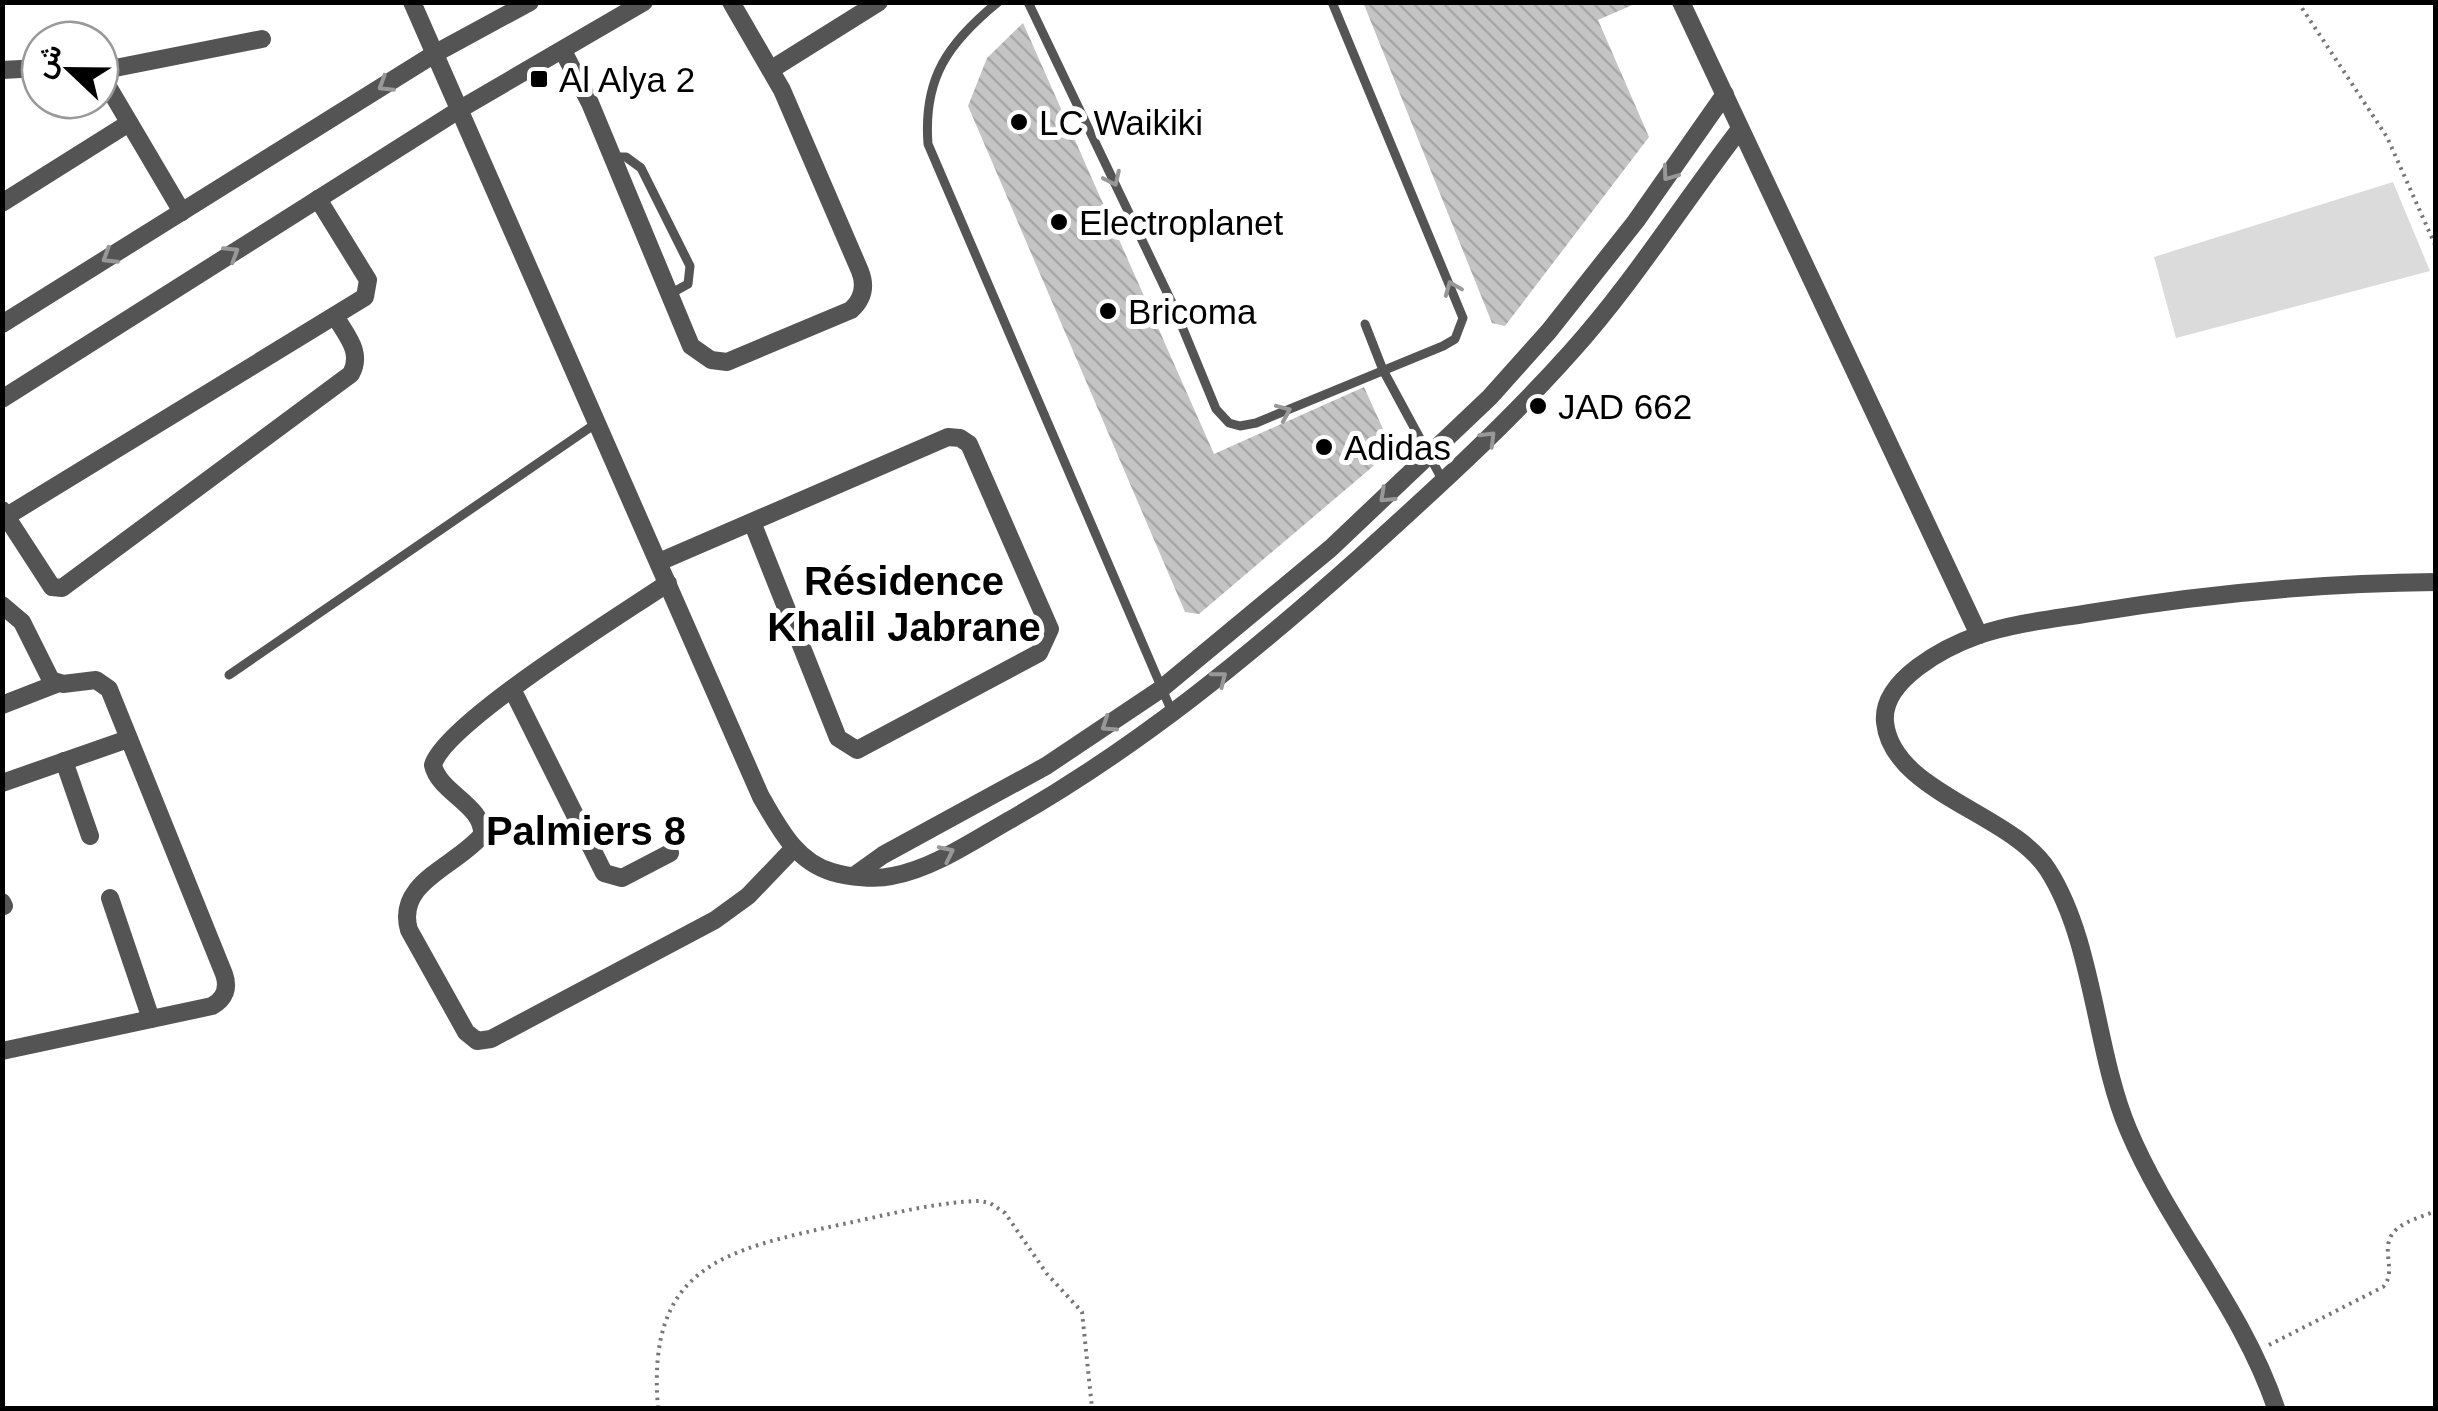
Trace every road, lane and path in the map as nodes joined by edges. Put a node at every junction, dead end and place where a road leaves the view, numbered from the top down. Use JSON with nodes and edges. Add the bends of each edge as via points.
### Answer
{"nodes":[{"id":1,"x":412,"y":2,"type":"edge"},
{"id":2,"x":530,"y":2,"type":"edge"},
{"id":3,"x":644,"y":2,"type":"edge"},
{"id":4,"x":731,"y":2,"type":"edge"},
{"id":5,"x":879,"y":2,"type":"edge"},
{"id":6,"x":998,"y":2,"type":"edge"},
{"id":7,"x":1028,"y":2,"type":"edge"},
{"id":8,"x":1332,"y":2,"type":"edge"},
{"id":9,"x":1681,"y":2,"type":"edge"},
{"id":10,"x":2298,"y":2,"type":"edge"},
{"id":11,"x":262,"y":39,"type":"dead end"},
{"id":12,"x":563,"y":51,"type":"junction"},
{"id":13,"x":436,"y":53,"type":"junction"},
{"id":14,"x":120,"y":68,"type":"edge"},
{"id":15,"x":772,"y":69,"type":"junction"},
{"id":16,"x":1725,"y":94,"type":"junction"},
{"id":17,"x":120,"y":107,"type":"edge"},
{"id":18,"x":462,"y":108,"type":"junction"},
{"id":19,"x":129,"y":123,"type":"junction"},
{"id":20,"x":1740,"y":129,"type":"junction"},
{"id":21,"x":613,"y":157,"type":"junction"},
{"id":22,"x":318,"y":198,"type":"junction"},
{"id":23,"x":2,"y":202,"type":"edge"},
{"id":24,"x":182,"y":212,"type":"junction"},
{"id":25,"x":2436,"y":246,"type":"edge"},
{"id":26,"x":670,"y":294,"type":"junction"},
{"id":27,"x":334,"y":316,"type":"junction"},
{"id":28,"x":2,"y":324,"type":"edge"},
{"id":29,"x":1365,"y":324,"type":"dead end"},
{"id":30,"x":1384,"y":370,"type":"junction"},
{"id":31,"x":2,"y":399,"type":"edge"},
{"id":32,"x":598,"y":421,"type":"junction"},
{"id":33,"x":1429,"y":456,"type":"junction"},
{"id":34,"x":1444,"y":483,"type":"junction"},
{"id":35,"x":4,"y":513,"type":"edge"},
{"id":36,"x":752,"y":522,"type":"junction"},
{"id":37,"x":659,"y":562,"type":"junction"},
{"id":38,"x":2436,"y":582,"type":"edge"},
{"id":39,"x":668,"y":583,"type":"junction"},
{"id":40,"x":2,"y":605,"type":"edge"},
{"id":41,"x":1979,"y":635,"type":"junction"},
{"id":42,"x":229,"y":675,"type":"dead end"},
{"id":43,"x":56,"y":684,"type":"junction"},
{"id":44,"x":1162,"y":688,"type":"junction"},
{"id":45,"x":512,"y":690,"type":"junction"},
{"id":46,"x":2,"y":705,"type":"edge"},
{"id":47,"x":1173,"y":715,"type":"junction"},
{"id":48,"x":128,"y":739,"type":"junction"},
{"id":49,"x":64,"y":761,"type":"junction"},
{"id":50,"x":2,"y":783,"type":"edge"},
{"id":51,"x":90,"y":836,"type":"dead end"},
{"id":52,"x":794,"y":848,"type":"junction"},
{"id":53,"x":670,"y":852,"type":"dead end"},
{"id":54,"x":855,"y":875,"type":"junction"},
{"id":55,"x":110,"y":898,"type":"dead end"},
{"id":56,"x":150,"y":1019,"type":"junction"},
{"id":57,"x":2,"y":1051,"type":"edge"},
{"id":58,"x":2436,"y":1211,"type":"edge"},
{"id":59,"x":2255,"y":1352,"type":"junction"},
{"id":60,"x":658,"y":1408,"type":"edge"},
{"id":61,"x":1092,"y":1408,"type":"edge"},
{"id":62,"x":2276,"y":1408,"type":"edge"}],
"edges":[{"from":1,"to":13,"type":"street"},
{"from":2,"to":13,"type":"street"},
{"from":3,"to":12,"type":"street"},
{"from":4,"to":15,"type":"street"},
{"from":5,"to":15,"type":"street"},
{"from":6,"to":44,"type":"lane","via":[[946,54],[934,78],[928,144]]},
{"from":7,"to":30,"type":"lane","one_way":true,"via":[[1222,418],[1256,424]]},
{"from":30,"to":8,"type":"lane","one_way":true,"via":[[1454,339],[1463,318]]},
{"from":9,"to":16,"type":"street"},
{"from":10,"to":25,"type":"path","via":[[2387,137]]},
{"from":11,"to":14,"type":"street"},
{"from":12,"to":18,"type":"street"},
{"from":12,"to":21,"type":"street"},
{"from":13,"to":18,"type":"street"},
{"from":13,"to":24,"type":"street","one_way":true},
{"from":15,"to":26,"type":"street","via":[[863,278],[862,295],[851,310],[719,362],[691,346]]},
{"from":16,"to":20,"type":"street"},
{"from":16,"to":33,"type":"street","one_way":true,"via":[[1548,332]]},
{"from":17,"to":19,"type":"street"},
{"from":18,"to":22,"type":"street"},
{"from":18,"to":32,"type":"street"},
{"from":19,"to":23,"type":"street"},
{"from":19,"to":24,"type":"street"},
{"from":34,"to":20,"type":"street","one_way":true,"via":[[1574,349]]},
{"from":20,"to":41,"type":"street"},
{"from":21,"to":26,"type":"street"},
{"from":21,"to":26,"type":"lane","via":[[641,168],[690,266],[688,284]]},
{"from":22,"to":27,"type":"street","via":[[369,286],[365,297]]},
{"from":31,"to":22,"type":"street","one_way":true},
{"from":24,"to":28,"type":"street","one_way":true},
{"from":27,"to":35,"type":"street"},
{"from":27,"to":35,"type":"street","via":[[356,352],[351,374],[62,588],[52,587]]},
{"from":29,"to":30,"type":"lane"},
{"from":30,"to":33,"type":"lane"},
{"from":32,"to":37,"type":"street"},
{"from":32,"to":42,"type":"lane"},
{"from":33,"to":34,"type":"lane"},
{"from":33,"to":44,"type":"street","one_way":true},
{"from":47,"to":34,"type":"street","one_way":true},
{"from":36,"to":36,"type":"street","via":[[948,437],[960,438],[970,444],[1050,629],[1046,642],[1039,652],[857,750],[846,746]]},
{"from":36,"to":37,"type":"street"},
{"from":37,"to":39,"type":"street"},
{"from":38,"to":41,"type":"street","via":[[2261,589]]},
{"from":39,"to":45,"type":"street"},
{"from":39,"to":52,"type":"street","via":[[761,797]]},
{"from":40,"to":43,"type":"street","via":[[22,622]]},
{"from":41,"to":59,"type":"street","via":[[1896,686],[1887,700],[1890,738],[1915,773],[2012,835],[2051,874],[2084,964],[2128,1128]]},
{"from":43,"to":46,"type":"street"},
{"from":43,"to":48,"type":"street","via":[[106,685]]},
{"from":44,"to":47,"type":"lane"},
{"from":44,"to":54,"type":"street","one_way":true,"via":[[1046,766]]},
{"from":45,"to":52,"type":"street","via":[[466,723],[436,756],[438,779],[479,819],[482,834],[411,894],[406,912],[409,930],[466,1032],[477,1040],[491,1040],[715,920]]},
{"from":45,"to":53,"type":"street","via":[[604,873],[622,878]]},
{"from":54,"to":47,"type":"street","one_way":true,"via":[[905,873],[975,840]]},
{"from":48,"to":49,"type":"street"},
{"from":48,"to":56,"type":"street","via":[[226,980],[212,1006]]},
{"from":49,"to":50,"type":"street"},
{"from":49,"to":51,"type":"street"},
{"from":52,"to":54,"type":"street","via":[[816,865]]},
{"from":55,"to":56,"type":"street"},
{"from":56,"to":57,"type":"street"},
{"from":58,"to":59,"type":"path","via":[[2400,1226],[2388,1240],[2384,1287]]},
{"from":59,"to":62,"type":"street"},
{"from":60,"to":61,"type":"path","via":[[659,1348],[669,1311],[712,1262],[792,1235],[973,1202],[990,1203],[1005,1214],[1082,1312]]}]}
